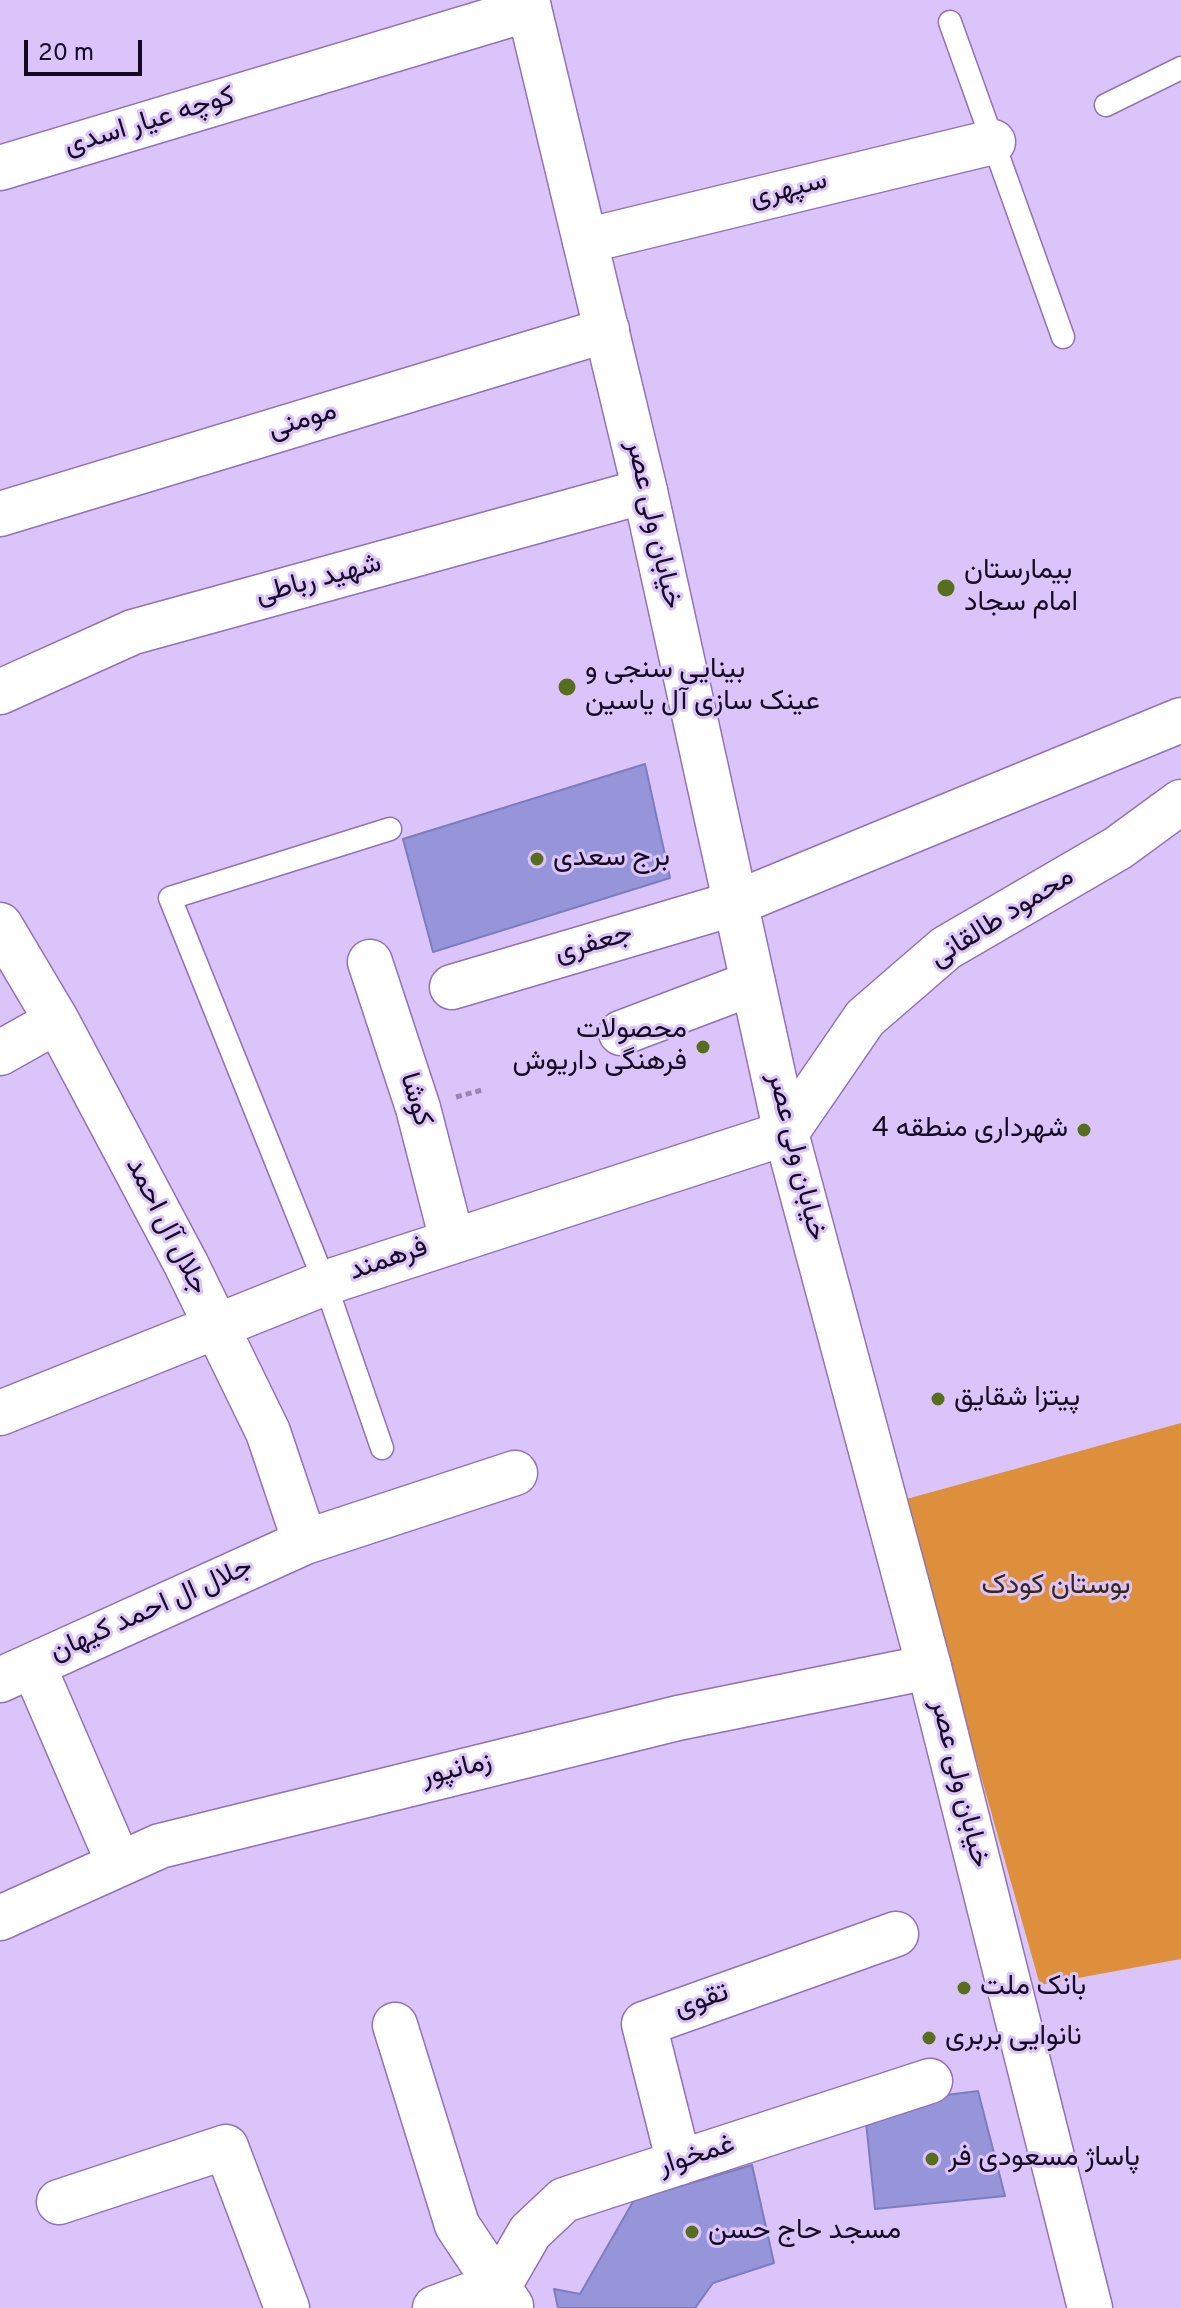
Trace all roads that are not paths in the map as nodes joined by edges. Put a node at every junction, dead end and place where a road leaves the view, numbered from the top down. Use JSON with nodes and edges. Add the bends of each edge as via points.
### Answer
{"nodes":[{"id":1,"x":528,"y":5,"type":"edge"},
{"id":2,"x":950,"y":22,"type":"dead end"},
{"id":3,"x":1181,"y":68,"type":"edge"},
{"id":4,"x":1106,"y":105,"type":"dead end"},
{"id":5,"x":993,"y":142,"type":"junction"},
{"id":6,"x":0,"y":168,"type":"edge"},
{"id":7,"x":585,"y":241,"type":"junction"},
{"id":8,"x":607,"y":330,"type":"junction"},
{"id":9,"x":1063,"y":337,"type":"dead end"},
{"id":10,"x":645,"y":491,"type":"junction"},
{"id":11,"x":0,"y":514,"type":"edge"},
{"id":12,"x":0,"y":692,"type":"edge"},
{"id":13,"x":1181,"y":720,"type":"edge"},
{"id":14,"x":1181,"y":802,"type":"edge"},
{"id":15,"x":390,"y":829,"type":"dead end"},
{"id":16,"x":736,"y":903,"type":"junction"},
{"id":17,"x":0,"y":925,"type":"edge"},
{"id":18,"x":370,"y":962,"type":"dead end"},
{"id":19,"x":753,"y":983,"type":"junction"},
{"id":20,"x":452,"y":987,"type":"dead end"},
{"id":21,"x":57,"y":1021,"type":"junction"},
{"id":22,"x":621,"y":1033,"type":"dead end"},
{"id":23,"x":0,"y":1053,"type":"edge"},
{"id":24,"x":786,"y":1133,"type":"junction"},
{"id":25,"x":452,"y":1240,"type":"junction"},
{"id":26,"x":325,"y":1283,"type":"junction"},
{"id":27,"x":214,"y":1324,"type":"junction"},
{"id":28,"x":0,"y":1413,"type":"edge"},
{"id":29,"x":382,"y":1448,"type":"dead end"},
{"id":30,"x":515,"y":1473,"type":"dead end"},
{"id":31,"x":305,"y":1542,"type":"junction"},
{"id":32,"x":929,"y":1667,"type":"junction"},
{"id":33,"x":16,"y":1673,"type":"edge"},
{"id":34,"x":119,"y":1864,"type":"junction"},
{"id":35,"x":0,"y":1918,"type":"edge"},
{"id":36,"x":896,"y":1934,"type":"dead end"},
{"id":37,"x":395,"y":2025,"type":"dead end"},
{"id":38,"x":930,"y":2081,"type":"dead end"},
{"id":39,"x":679,"y":2163,"type":"junction"},
{"id":40,"x":59,"y":2202,"type":"dead end"},
{"id":41,"x":506,"y":2296,"type":"edge"},
{"id":42,"x":287,"y":2308,"type":"edge"},
{"id":43,"x":435,"y":2308,"type":"edge"},
{"id":44,"x":1090,"y":2308,"type":"edge"}],
"edges":[{"from":1,"to":6,"type":"street","name":"کوچه عیار اسدی"},
{"from":1,"to":7,"type":"street","name":"خیابان ولی عصر"},
{"from":2,"to":5,"type":"lane"},
{"from":3,"to":4,"type":"lane"},
{"from":5,"to":7,"type":"street","name":"سپهری"},
{"from":5,"to":9,"type":"lane"},
{"from":7,"to":8,"type":"street","name":"خیابان ولی عصر"},
{"from":8,"to":10,"type":"street","name":"خیابان ولی عصر"},
{"from":8,"to":11,"type":"street","name":"مومنی"},
{"from":10,"to":12,"type":"street","name":"شهید رباطی","via":[[133,632]]},
{"from":10,"to":16,"type":"street","name":"خیابان ولی عصر"},
{"from":13,"to":16,"type":"street"},
{"from":14,"to":24,"type":"street","name":"محمود طالقانی","via":[[1118,848],[946,948],[865,1018]]},
{"from":15,"to":26,"type":"lane","via":[[170,898]]},
{"from":16,"to":19,"type":"street","name":"خیابان ولی عصر"},
{"from":16,"to":20,"type":"street","name":"جعفری"},
{"from":17,"to":21,"type":"street","name":"جلال آل احمد"},
{"from":18,"to":25,"type":"street","name":"کوشا","via":[[418,1108]]},
{"from":19,"to":22,"type":"street"},
{"from":19,"to":24,"type":"street","name":"خیابان ولی عصر"},
{"from":21,"to":23,"type":"street"},
{"from":21,"to":27,"type":"street","name":"جلال آل احمد"},
{"from":24,"to":25,"type":"street","name":"فرهمند"},
{"from":24,"to":32,"type":"street","name":"خیابان ولی عصر"},
{"from":25,"to":26,"type":"street","name":"فرهمند"},
{"from":26,"to":27,"type":"street","name":"فرهمند"},
{"from":26,"to":29,"type":"lane"},
{"from":27,"to":28,"type":"street","name":"فرهمند"},
{"from":27,"to":31,"type":"street","name":"جلال آل احمد","via":[[268,1432]]},
{"from":30,"to":31,"type":"street","name":"جلال ال احمد کیهان"},
{"from":31,"to":33,"type":"street","name":"جلال ال احمد کیهان"},
{"from":32,"to":34,"type":"street","name":"زمانپور","via":[[678,1718],[380,1790],[160,1846]]},
{"from":32,"to":44,"type":"street","name":"خیابان ولی عصر"},
{"from":33,"to":34,"type":"street"},
{"from":34,"to":35,"type":"street","name":"زمانپور"},
{"from":36,"to":39,"type":"street","name":"تقوی","via":[[644,2024]]},
{"from":37,"to":41,"type":"street","via":[[457,2225]]},
{"from":38,"to":39,"type":"street","name":"غمخوار"},
{"from":39,"to":41,"type":"street","name":"غمخوار","via":[[564,2200],[530,2232]]},
{"from":40,"to":42,"type":"street","via":[[226,2147]]},
{"from":41,"to":43,"type":"street"}]}
